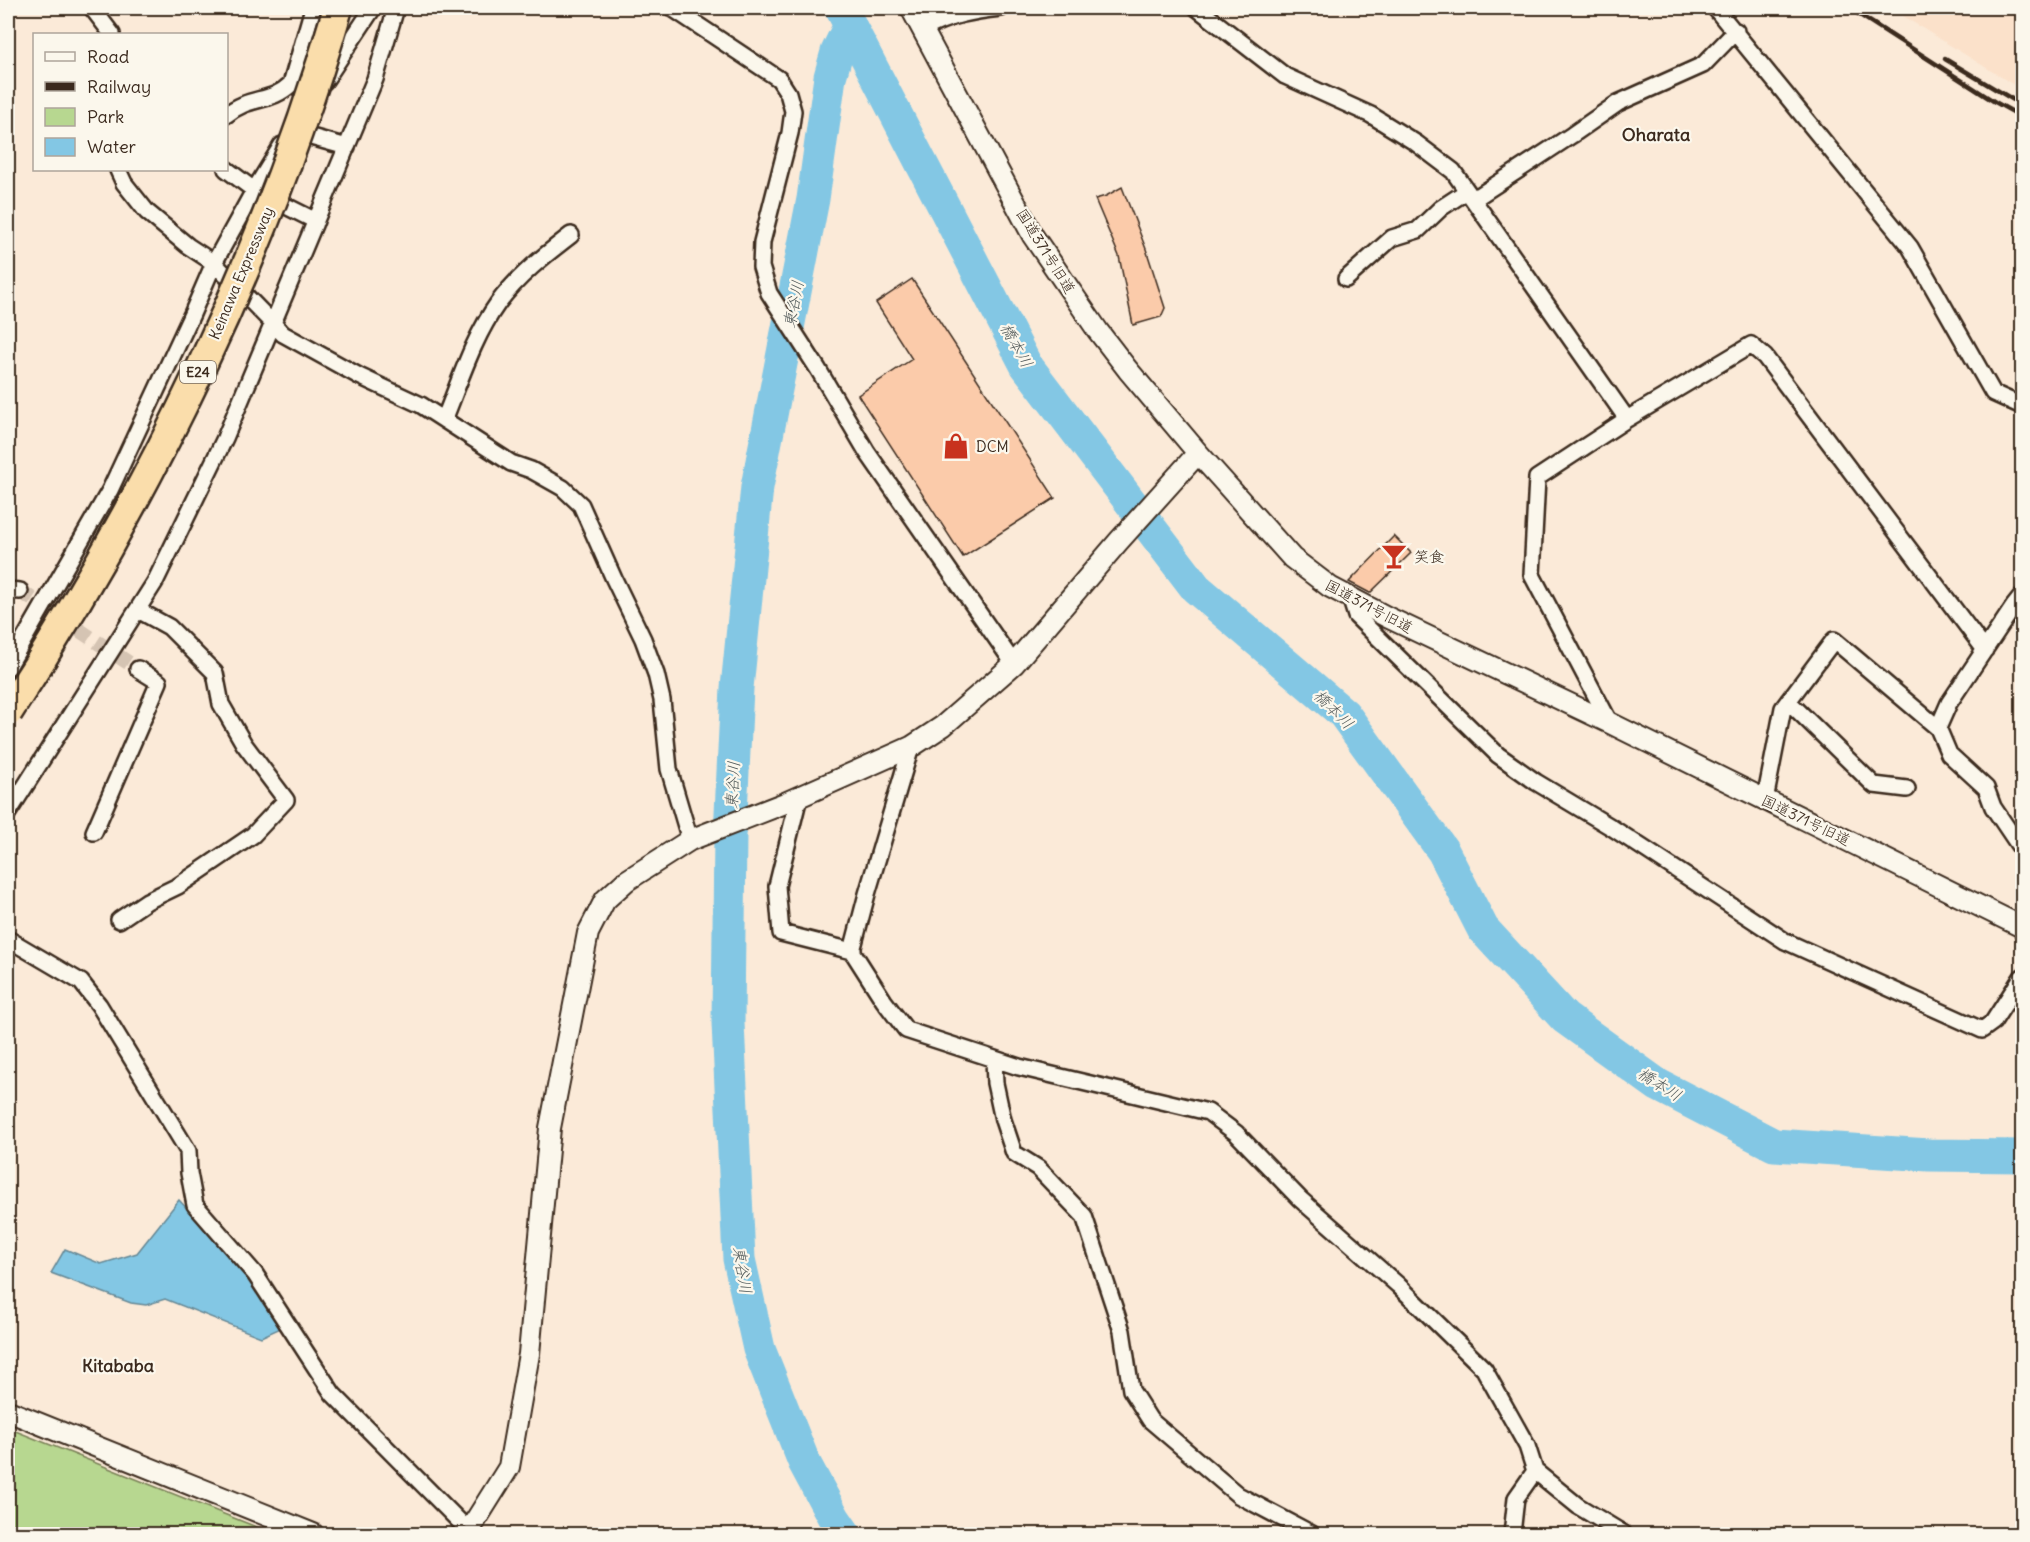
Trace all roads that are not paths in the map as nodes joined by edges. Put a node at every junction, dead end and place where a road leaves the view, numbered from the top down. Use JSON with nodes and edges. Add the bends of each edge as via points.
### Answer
{"nodes":[{"id":1,"x":92,"y":8,"type":"edge"},
{"id":2,"x":313,"y":8,"type":"edge"},
{"id":3,"x":338,"y":8,"type":"edge"},
{"id":4,"x":373,"y":8,"type":"edge"},
{"id":5,"x":396,"y":8,"type":"edge"},
{"id":6,"x":672,"y":8,"type":"edge"},
{"id":7,"x":911,"y":8,"type":"edge"},
{"id":8,"x":1001,"y":8,"type":"edge"},
{"id":9,"x":1197,"y":8,"type":"edge"},
{"id":10,"x":1715,"y":8,"type":"edge"},
{"id":11,"x":924,"y":29,"type":"junction"},
{"id":12,"x":1736,"y":31,"type":"junction"},
{"id":13,"x":111,"y":33,"type":"edge"},
{"id":14,"x":228,"y":115,"type":"edge"},
{"id":15,"x":291,"y":131,"type":"junction"},
{"id":16,"x":347,"y":147,"type":"junction"},
{"id":17,"x":228,"y":170,"type":"edge"},
{"id":18,"x":118,"y":171,"type":"edge"},
{"id":19,"x":254,"y":190,"type":"junction"},
{"id":20,"x":1471,"y":195,"type":"junction"},
{"id":21,"x":316,"y":221,"type":"junction"},
{"id":22,"x":571,"y":235,"type":"dead end"},
{"id":23,"x":214,"y":263,"type":"junction"},
{"id":24,"x":1346,"y":279,"type":"dead end"},
{"id":25,"x":273,"y":325,"type":"junction"},
{"id":26,"x":2022,"y":406,"type":"edge"},
{"id":27,"x":1627,"y":419,"type":"junction"},
{"id":28,"x":444,"y":420,"type":"junction"},
{"id":29,"x":1198,"y":453,"type":"junction"},
{"id":30,"x":2022,"y":596,"type":"edge"},
{"id":31,"x":1350,"y":597,"type":"junction"},
{"id":32,"x":138,"y":610,"type":"junction"},
{"id":33,"x":1984,"y":650,"type":"junction"},
{"id":34,"x":1014,"y":663,"type":"junction"},
{"id":35,"x":8,"y":667,"type":"edge"},
{"id":36,"x":138,"y":669,"type":"tunnel mouth"},
{"id":37,"x":1788,"y":701,"type":"junction"},
{"id":38,"x":8,"y":712,"type":"edge"},
{"id":39,"x":1610,"y":723,"type":"junction"},
{"id":40,"x":1938,"y":728,"type":"junction"},
{"id":41,"x":911,"y":747,"type":"junction"},
{"id":42,"x":1907,"y":789,"type":"dead end"},
{"id":43,"x":792,"y":800,"type":"junction"},
{"id":44,"x":1765,"y":800,"type":"junction"},
{"id":45,"x":8,"y":813,"type":"edge"},
{"id":46,"x":94,"y":832,"type":"dead end"},
{"id":47,"x":699,"y":837,"type":"junction"},
{"id":48,"x":2022,"y":850,"type":"edge"},
{"id":49,"x":119,"y":920,"type":"dead end"},
{"id":50,"x":2022,"y":927,"type":"edge"},
{"id":51,"x":8,"y":939,"type":"edge"},
{"id":52,"x":852,"y":951,"type":"junction"},
{"id":53,"x":2022,"y":977,"type":"edge"},
{"id":54,"x":994,"y":1059,"type":"junction"},
{"id":55,"x":8,"y":1411,"type":"edge"},
{"id":56,"x":1535,"y":1471,"type":"junction"},
{"id":57,"x":469,"y":1533,"type":"edge"},
{"id":58,"x":314,"y":1534,"type":"edge"},
{"id":59,"x":1312,"y":1534,"type":"edge"},
{"id":60,"x":1512,"y":1534,"type":"edge"},
{"id":61,"x":1624,"y":1534,"type":"edge"}],
"edges":[{"from":1,"to":13,"type":"street"},
{"from":2,"to":14,"type":"street","via":[[291,84],[272,98],[245,103]]},
{"from":3,"to":38,"type":"highway","name":"Keinawa Expressway","number":"E24","bridge":true,"via":[[268,211],[219,327],[90,579]]},
{"from":4,"to":15,"type":"street"},
{"from":5,"to":16,"type":"street","via":[[375,79]]},
{"from":6,"to":34,"type":"street","via":[[779,79],[788,93],[793,111],[790,133],[762,242],[761,267],[769,293],[867,452]]},
{"from":7,"to":11,"type":"street","name":"国道371号旧道"},
{"from":8,"to":11,"type":"street","via":[[977,10]]},
{"from":9,"to":20,"type":"street","via":[[1285,76],[1371,116],[1416,143],[1453,171]]},
{"from":10,"to":12,"type":"street"},
{"from":11,"to":29,"type":"street","name":"国道371号旧道","via":[[1033,236],[1098,331]]},
{"from":12,"to":20,"type":"street","via":[[1703,65],[1618,103],[1547,153]]},
{"from":12,"to":26,"type":"street","via":[[1910,247],[1993,393]]},
{"from":15,"to":16,"type":"street"},
{"from":15,"to":19,"type":"street"},
{"from":16,"to":21,"type":"street"},
{"from":17,"to":19,"type":"street"},
{"from":18,"to":23,"type":"street","via":[[147,212]]},
{"from":19,"to":21,"type":"street"},
{"from":19,"to":23,"type":"street"},
{"from":20,"to":24,"type":"street","via":[[1441,208],[1418,230],[1392,238]]},
{"from":20,"to":27,"type":"street"},
{"from":21,"to":25,"type":"street"},
{"from":22,"to":28,"type":"street","via":[[540,259],[497,304],[475,342]]},
{"from":23,"to":25,"type":"street"},
{"from":23,"to":35,"type":"street","via":[[110,490]]},
{"from":25,"to":28,"type":"street","via":[[292,339]]},
{"from":25,"to":32,"type":"street","via":[[225,438]]},
{"from":27,"to":33,"type":"street","via":[[1751,345],[1765,357]]},
{"from":27,"to":39,"type":"street","via":[[1538,478],[1533,554],[1532,575]]},
{"from":28,"to":47,"type":"street","via":[[511,463],[563,488],[581,505],[656,674],[669,769]]},
{"from":29,"to":31,"type":"street","name":"国道371号旧道","via":[[1292,558]]},
{"from":29,"to":34,"type":"street"},
{"from":30,"to":33,"type":"street"},
{"from":31,"to":39,"type":"street","name":"国道371号旧道"},
{"from":31,"to":53,"type":"street","via":[[1356,616],[1498,755],[1785,941],[1982,1030],[1993,1022]]},
{"from":32,"to":45,"type":"street"},
{"from":32,"to":49,"type":"street","via":[[169,627],[215,673],[221,704],[244,744],[286,800],[253,835]]},
{"from":33,"to":40,"type":"street","via":[[1949,703]]},
{"from":34,"to":41,"type":"street","via":[[943,726]]},
{"from":36,"to":46,"type":"street","via":[[159,682]]},
{"from":37,"to":40,"type":"street","via":[[1834,640]]},
{"from":37,"to":42,"type":"street","via":[[1874,785]]},
{"from":37,"to":44,"type":"street","via":[[1783,708]]},
{"from":39,"to":44,"type":"street","name":"国道371号旧道"},
{"from":40,"to":48,"type":"street","via":[[1949,754],[1986,788],[1993,807]]},
{"from":41,"to":43,"type":"street"},
{"from":41,"to":52,"type":"street"},
{"from":43,"to":47,"type":"street"},
{"from":43,"to":52,"type":"street","via":[[777,886],[781,933]]},
{"from":44,"to":50,"type":"street","name":"国道371号旧道"},
{"from":47,"to":57,"type":"street","via":[[626,880],[605,900],[588,933],[550,1128],[529,1354],[509,1467]]},
{"from":51,"to":57,"type":"street","via":[[81,982],[99,1005],[188,1151],[195,1205],[255,1274],[333,1394]]},
{"from":52,"to":54,"type":"street","via":[[906,1030]]},
{"from":54,"to":56,"type":"street","via":[[1208,1112],[1236,1133],[1300,1199],[1398,1285],[1484,1369],[1527,1446]]},
{"from":54,"to":59,"type":"street","via":[[994,1083],[1014,1153],[1038,1168],[1084,1216],[1122,1331],[1131,1390],[1150,1420],[1238,1495]]},
{"from":55,"to":58,"type":"street"},
{"from":56,"to":60,"type":"street","via":[[1516,1498]]},
{"from":56,"to":61,"type":"street","via":[[1578,1506]]}]}
